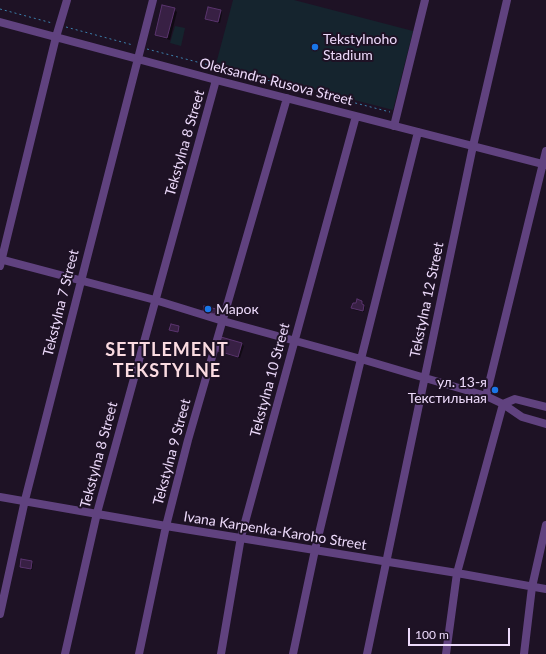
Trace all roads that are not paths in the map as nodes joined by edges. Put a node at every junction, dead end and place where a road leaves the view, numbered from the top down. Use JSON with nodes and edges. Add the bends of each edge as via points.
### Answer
{"nodes":[{"id":1,"x":67,"y":0,"type":"edge"},
{"id":2,"x":153,"y":0,"type":"edge"},
{"id":3,"x":425,"y":0,"type":"edge"},
{"id":4,"x":507,"y":0,"type":"edge"},
{"id":5,"x":0,"y":22,"type":"edge"},
{"id":6,"x":56,"y":37,"type":"junction"},
{"id":7,"x":138,"y":59,"type":"junction"},
{"id":8,"x":216,"y":80,"type":"junction"},
{"id":9,"x":287,"y":98,"type":"junction"},
{"id":10,"x":356,"y":116,"type":"junction"},
{"id":11,"x":394,"y":126,"type":"junction"},
{"id":12,"x":418,"y":132,"type":"junction"},
{"id":13,"x":473,"y":146,"type":"junction"},
{"id":14,"x":546,"y":151,"type":"edge"},
{"id":15,"x":544,"y":165,"type":"edge"},
{"id":16,"x":1,"y":262,"type":"edge"},
{"id":17,"x":80,"y":281,"type":"junction"},
{"id":18,"x":154,"y":300,"type":"junction"},
{"id":19,"x":223,"y":321,"type":"junction"},
{"id":20,"x":294,"y":341,"type":"junction"},
{"id":21,"x":361,"y":359,"type":"junction"},
{"id":22,"x":424,"y":378,"type":"junction"},
{"id":23,"x":486,"y":396,"type":"junction"},
{"id":24,"x":503,"y":404,"type":"junction"},
{"id":25,"x":546,"y":407,"type":"edge"},
{"id":26,"x":546,"y":424,"type":"edge"},
{"id":27,"x":0,"y":497,"type":"edge"},
{"id":28,"x":25,"y":500,"type":"junction"},
{"id":29,"x":97,"y":513,"type":"junction"},
{"id":30,"x":546,"y":525,"type":"edge"},
{"id":31,"x":166,"y":526,"type":"junction"},
{"id":32,"x":240,"y":537,"type":"junction"},
{"id":33,"x":316,"y":550,"type":"junction"},
{"id":34,"x":386,"y":562,"type":"junction"},
{"id":35,"x":457,"y":573,"type":"junction"},
{"id":36,"x":532,"y":587,"type":"junction"},
{"id":37,"x":546,"y":589,"type":"edge"},
{"id":38,"x":0,"y":614,"type":"edge"},
{"id":39,"x":65,"y":654,"type":"edge"},
{"id":40,"x":140,"y":654,"type":"edge"},
{"id":41,"x":221,"y":654,"type":"edge"},
{"id":42,"x":293,"y":654,"type":"edge"},
{"id":43,"x":367,"y":654,"type":"edge"},
{"id":44,"x":446,"y":654,"type":"edge"},
{"id":45,"x":524,"y":654,"type":"edge"}],
"edges":[{"from":1,"to":6,"type":"street"},
{"from":2,"to":7,"type":"street","name":"Tekstylna 7 Street"},
{"from":3,"to":11,"type":"street"},
{"from":4,"to":13,"type":"street","name":"Tekstylna 12 Street"},
{"from":5,"to":6,"type":"street","name":"Oleksandra Rusova Street"},
{"from":6,"to":7,"type":"street","name":"Oleksandra Rusova Street"},
{"from":6,"to":16,"type":"street"},
{"from":7,"to":8,"type":"street","name":"Oleksandra Rusova Street"},
{"from":7,"to":17,"type":"street","name":"Tekstylna 7 Street"},
{"from":8,"to":9,"type":"street","name":"Oleksandra Rusova Street"},
{"from":8,"to":18,"type":"street","name":"Tekstylna 8 Street"},
{"from":9,"to":10,"type":"street","name":"Oleksandra Rusova Street"},
{"from":9,"to":19,"type":"street","name":"Tekstylna 9 Street"},
{"from":10,"to":11,"type":"street","name":"Oleksandra Rusova Street"},
{"from":10,"to":20,"type":"street","name":"Tekstylna 10 Street"},
{"from":11,"to":12,"type":"street","name":"Oleksandra Rusova Street"},
{"from":12,"to":13,"type":"street","name":"Oleksandra Rusova Street"},
{"from":12,"to":21,"type":"street"},
{"from":13,"to":15,"type":"street","name":"Oleksandra Rusova Street"},
{"from":13,"to":22,"type":"street","name":"Tekstylna 12 Street"},
{"from":14,"to":15,"type":"street"},
{"from":15,"to":23,"type":"street"},
{"from":16,"to":17,"type":"street"},
{"from":17,"to":18,"type":"street"},
{"from":17,"to":28,"type":"street","name":"Tekstylna 7 Street"},
{"from":18,"to":19,"type":"street"},
{"from":18,"to":29,"type":"street","name":"Tekstylna 8 Street"},
{"from":19,"to":20,"type":"street"},
{"from":19,"to":31,"type":"street","name":"Tekstylna 9 Street"},
{"from":20,"to":21,"type":"street"},
{"from":20,"to":32,"type":"street","name":"Tekstylna 10 Street"},
{"from":21,"to":22,"type":"street"},
{"from":21,"to":33,"type":"street"},
{"from":22,"to":23,"type":"street"},
{"from":22,"to":34,"type":"street","name":"Tekstylna 12 Street"},
{"from":23,"to":24,"type":"street"},
{"from":24,"to":25,"type":"street","via":[[515,399]]},
{"from":24,"to":26,"type":"street","via":[[522,417]]},
{"from":24,"to":35,"type":"street"},
{"from":27,"to":28,"type":"street","name":"Ivana Karpenka-Karoho Street"},
{"from":28,"to":29,"type":"street","name":"Ivana Karpenka-Karoho Street"},
{"from":28,"to":38,"type":"street","name":"Tekstylna 7 Street"},
{"from":29,"to":31,"type":"street","name":"Ivana Karpenka-Karoho Street"},
{"from":29,"to":39,"type":"street","name":"Tekstylna 8 Street"},
{"from":30,"to":36,"type":"street"},
{"from":31,"to":32,"type":"street","name":"Ivana Karpenka-Karoho Street"},
{"from":31,"to":40,"type":"street","name":"Tekstylna 9 Street"},
{"from":32,"to":33,"type":"street","name":"Ivana Karpenka-Karoho Street"},
{"from":32,"to":41,"type":"street","name":"Tekstylna 10 Street"},
{"from":33,"to":34,"type":"street","name":"Ivana Karpenka-Karoho Street"},
{"from":33,"to":42,"type":"street"},
{"from":34,"to":35,"type":"street","name":"Ivana Karpenka-Karoho Street"},
{"from":34,"to":43,"type":"street","name":"Tekstylna 12 Street"},
{"from":35,"to":36,"type":"street","name":"Ivana Karpenka-Karoho Street"},
{"from":35,"to":44,"type":"street"},
{"from":36,"to":37,"type":"street","name":"Ivana Karpenka-Karoho Street"},
{"from":36,"to":45,"type":"street"}]}
